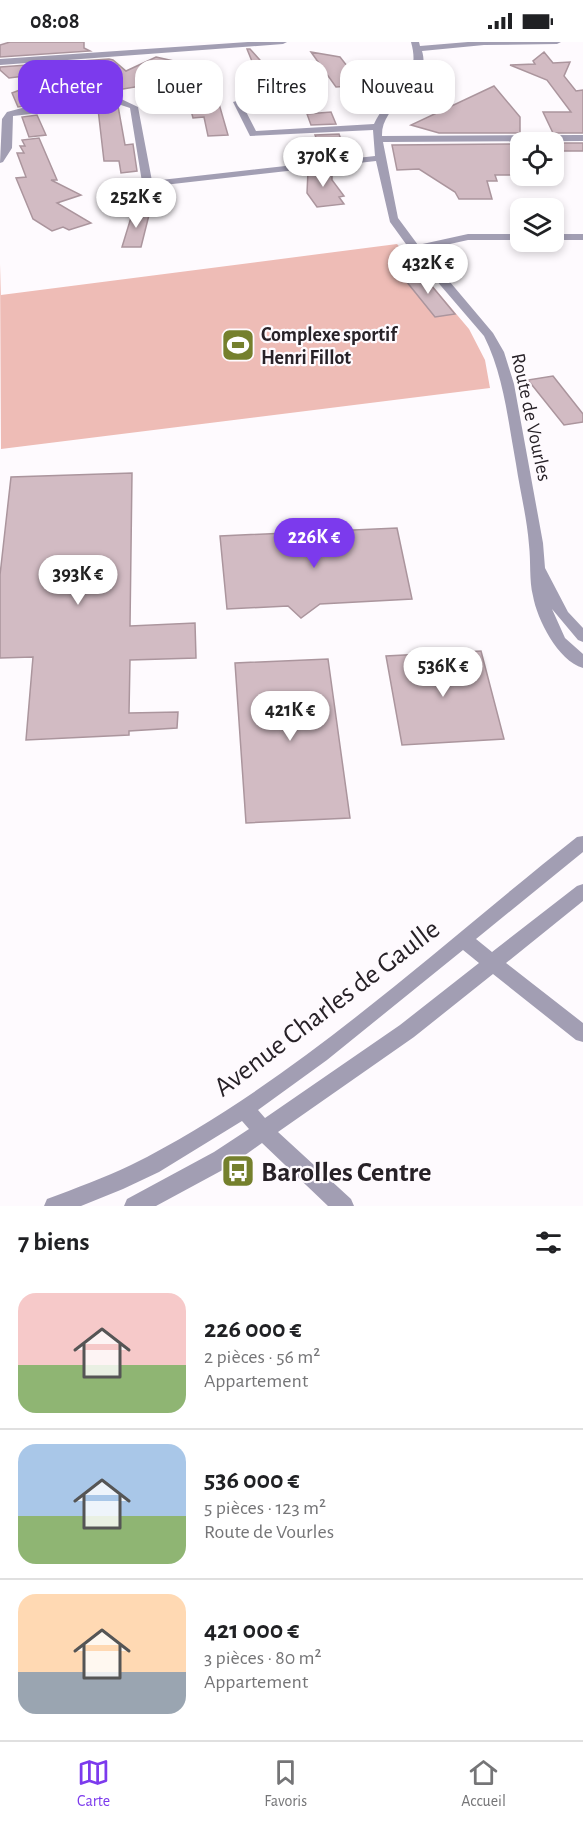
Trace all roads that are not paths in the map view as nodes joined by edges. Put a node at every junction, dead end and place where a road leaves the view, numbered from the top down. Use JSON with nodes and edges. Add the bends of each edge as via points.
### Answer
{"nodes":[{"id":1,"x":283,"y":42,"type":"edge"},
{"id":2,"x":557,"y":42,"type":"edge"},
{"id":3,"x":417,"y":46,"type":"edge"},
{"id":4,"x":0,"y":62,"type":"edge"},
{"id":5,"x":243,"y":114,"type":"edge"},
{"id":6,"x":378,"y":127,"type":"junction"},
{"id":7,"x":583,"y":138,"type":"edge"},
{"id":8,"x":378,"y":139,"type":"junction"},
{"id":9,"x":381,"y":158,"type":"junction"},
{"id":10,"x":0,"y":160,"type":"edge"},
{"id":11,"x":147,"y":182,"type":"junction"},
{"id":12,"x":129,"y":186,"type":"dead end"},
{"id":13,"x":510,"y":237,"type":"edge"},
{"id":14,"x":564,"y":237,"type":"edge"},
{"id":15,"x":583,"y":237,"type":"edge"},
{"id":16,"x":415,"y":249,"type":"junction"},
{"id":17,"x":537,"y":563,"type":"junction"},
{"id":18,"x":583,"y":637,"type":"edge"},
{"id":19,"x":583,"y":663,"type":"edge"},
{"id":20,"x":583,"y":842,"type":"edge"},
{"id":21,"x":583,"y":891,"type":"edge"},
{"id":22,"x":462,"y":939,"type":"junction"},
{"id":23,"x":492,"y":963,"type":"junction"},
{"id":24,"x":583,"y":1034,"type":"edge"},
{"id":25,"x":244,"y":1109,"type":"junction"},
{"id":26,"x":264,"y":1132,"type":"junction"},
{"id":27,"x":55,"y":1206,"type":"edge"},
{"id":28,"x":135,"y":1206,"type":"edge"},
{"id":29,"x":344,"y":1206,"type":"edge"}],
"edges":[{"from":1,"to":4,"type":"street"},
{"from":2,"to":3,"type":"street"},
{"from":3,"to":6,"type":"street","via":[[421,56],[419,68]]},
{"from":5,"to":6,"type":"street","via":[[253,134]]},
{"from":6,"to":8,"type":"street","name":"Route de Vourles"},
{"from":7,"to":8,"type":"street"},
{"from":8,"to":9,"type":"street","name":"Route de Vourles"},
{"from":9,"to":11,"type":"street"},
{"from":9,"to":16,"type":"street","name":"Route de Vourles","via":[[393,217]]},
{"from":10,"to":11,"type":"street","via":[[7,148],[10,114],[119,101],[134,107]]},
{"from":11,"to":12,"type":"street"},
{"from":13,"to":16,"type":"street","via":[[468,237]]},
{"from":14,"to":15,"type":"street"},
{"from":16,"to":17,"type":"street","name":"Route de Vourles","via":[[469,310],[498,352],[508,384]]},
{"from":17,"to":18,"type":"street","name":"Route de Vourles","via":[[562,614]]},
{"from":17,"to":19,"type":"street","name":"Route de Vourles","via":[[540,596],[551,626],[559,641]]},
{"from":20,"to":22,"type":"street","name":"Avenue Charles de Gaulle"},
{"from":21,"to":23,"type":"street"},
{"from":22,"to":23,"type":"street"},
{"from":22,"to":25,"type":"street","name":"Avenue Charles de Gaulle","via":[[369,1017]]},
{"from":23,"to":24,"type":"street"},
{"from":23,"to":26,"type":"street","via":[[407,1031]]},
{"from":25,"to":26,"type":"street"},
{"from":25,"to":27,"type":"street","name":"Avenue Charles de Gaulle","via":[[150,1166]]},
{"from":26,"to":28,"type":"street"},
{"from":26,"to":29,"type":"street"}]}
